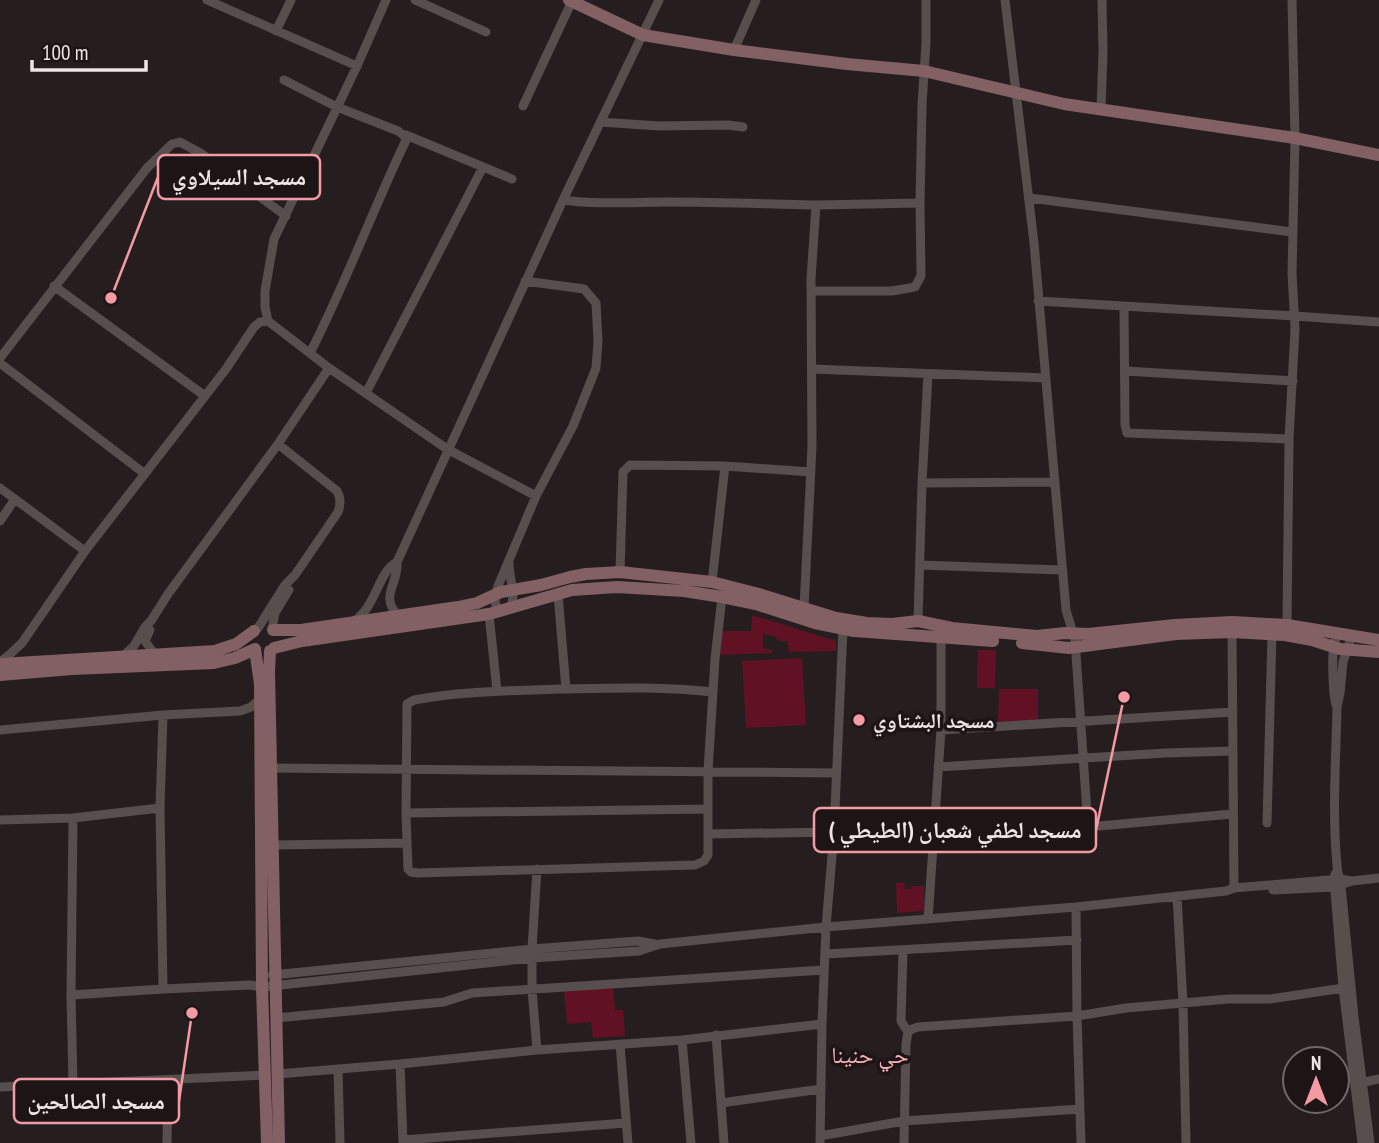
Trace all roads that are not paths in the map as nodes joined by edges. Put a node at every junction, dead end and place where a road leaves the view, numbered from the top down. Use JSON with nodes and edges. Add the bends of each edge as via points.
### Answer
{"nodes":[{"id":1,"x":206,"y":0,"type":"edge"},
{"id":2,"x":291,"y":0,"type":"edge"},
{"id":3,"x":386,"y":0,"type":"edge"},
{"id":4,"x":415,"y":0,"type":"edge"},
{"id":5,"x":659,"y":0,"type":"edge"},
{"id":6,"x":756,"y":0,"type":"edge"},
{"id":7,"x":926,"y":0,"type":"edge"},
{"id":8,"x":1005,"y":0,"type":"edge"},
{"id":9,"x":1102,"y":0,"type":"edge"},
{"id":10,"x":1292,"y":0,"type":"edge"},
{"id":11,"x":570,"y":1,"type":"edge"},
{"id":12,"x":276,"y":31,"type":"junction"},
{"id":13,"x":486,"y":32,"type":"dead end"},
{"id":14,"x":643,"y":35,"type":"junction"},
{"id":15,"x":734,"y":50,"type":"junction"},
{"id":16,"x":357,"y":66,"type":"junction"},
{"id":17,"x":924,"y":71,"type":"junction"},
{"id":18,"x":284,"y":80,"type":"dead end"},
{"id":19,"x":1018,"y":93,"type":"junction"},
{"id":20,"x":523,"y":106,"type":"dead end"},
{"id":21,"x":337,"y":107,"type":"junction"},
{"id":22,"x":1101,"y":110,"type":"junction"},
{"id":23,"x":600,"y":121,"type":"junction"},
{"id":24,"x":743,"y":127,"type":"dead end"},
{"id":25,"x":406,"y":135,"type":"junction"},
{"id":26,"x":1295,"y":138,"type":"junction"},
{"id":27,"x":1379,"y":155,"type":"edge"},
{"id":28,"x":482,"y":167,"type":"junction"},
{"id":29,"x":512,"y":179,"type":"dead end"},
{"id":30,"x":1030,"y":198,"type":"junction"},
{"id":31,"x":563,"y":200,"type":"junction"},
{"id":32,"x":920,"y":203,"type":"junction"},
{"id":33,"x":816,"y":205,"type":"junction"},
{"id":34,"x":286,"y":216,"type":"junction"},
{"id":35,"x":1292,"y":232,"type":"junction"},
{"id":36,"x":525,"y":281,"type":"junction"},
{"id":37,"x":54,"y":286,"type":"junction"},
{"id":38,"x":812,"y":291,"type":"junction"},
{"id":39,"x":1038,"y":301,"type":"junction"},
{"id":40,"x":1124,"y":307,"type":"junction"},
{"id":41,"x":1295,"y":316,"type":"junction"},
{"id":42,"x":268,"y":321,"type":"junction"},
{"id":43,"x":1379,"y":322,"type":"edge"},
{"id":44,"x":310,"y":352,"type":"junction"},
{"id":45,"x":0,"y":360,"type":"edge"},
{"id":46,"x":329,"y":368,"type":"junction"},
{"id":47,"x":812,"y":369,"type":"junction"},
{"id":48,"x":1125,"y":371,"type":"junction"},
{"id":49,"x":928,"y":374,"type":"junction"},
{"id":50,"x":1046,"y":378,"type":"junction"},
{"id":51,"x":1293,"y":381,"type":"junction"},
{"id":52,"x":366,"y":393,"type":"junction"},
{"id":53,"x":205,"y":397,"type":"junction"},
{"id":54,"x":1289,"y":439,"type":"junction"},
{"id":55,"x":278,"y":444,"type":"junction"},
{"id":56,"x":447,"y":449,"type":"junction"},
{"id":57,"x":725,"y":466,"type":"junction"},
{"id":58,"x":811,"y":472,"type":"junction"},
{"id":59,"x":145,"y":474,"type":"junction"},
{"id":60,"x":1055,"y":482,"type":"junction"},
{"id":61,"x":922,"y":483,"type":"junction"},
{"id":62,"x":0,"y":488,"type":"edge"},
{"id":63,"x":536,"y":496,"type":"junction"},
{"id":64,"x":15,"y":499,"type":"junction"},
{"id":65,"x":0,"y":520,"type":"edge"},
{"id":66,"x":85,"y":551,"type":"junction"},
{"id":67,"x":397,"y":562,"type":"junction"},
{"id":68,"x":509,"y":562,"type":"junction"},
{"id":69,"x":920,"y":565,"type":"junction"},
{"id":70,"x":1062,"y":570,"type":"junction"},
{"id":71,"x":620,"y":572,"type":"junction"},
{"id":72,"x":295,"y":575,"type":"junction"},
{"id":73,"x":712,"y":582,"type":"junction"},
{"id":74,"x":513,"y":590,"type":"junction"},
{"id":75,"x":558,"y":594,"type":"junction"},
{"id":76,"x":495,"y":595,"type":"junction"},
{"id":77,"x":722,"y":597,"type":"junction"},
{"id":78,"x":804,"y":608,"type":"junction"},
{"id":79,"x":500,"y":611,"type":"junction"},
{"id":80,"x":398,"y":616,"type":"junction"},
{"id":81,"x":151,"y":621,"type":"junction"},
{"id":82,"x":354,"y":622,"type":"junction"},
{"id":83,"x":1287,"y":625,"type":"junction"},
{"id":84,"x":918,"y":626,"type":"junction"},
{"id":85,"x":256,"y":629,"type":"junction"},
{"id":86,"x":273,"y":629,"type":"junction"},
{"id":87,"x":843,"y":629,"type":"junction"},
{"id":88,"x":1232,"y":632,"type":"junction"},
{"id":89,"x":1067,"y":633,"type":"junction"},
{"id":90,"x":1272,"y":634,"type":"junction"},
{"id":91,"x":1344,"y":634,"type":"junction"},
{"id":92,"x":941,"y":636,"type":"junction"},
{"id":93,"x":1379,"y":640,"type":"edge"},
{"id":94,"x":22,"y":643,"type":"junction"},
{"id":95,"x":1334,"y":647,"type":"junction"},
{"id":96,"x":1069,"y":648,"type":"junction"},
{"id":97,"x":255,"y":649,"type":"junction"},
{"id":98,"x":272,"y":649,"type":"junction"},
{"id":99,"x":1348,"y":650,"type":"junction"},
{"id":100,"x":1379,"y":652,"type":"edge"},
{"id":101,"x":155,"y":655,"type":"junction"},
{"id":102,"x":123,"y":657,"type":"junction"},
{"id":103,"x":0,"y":663,"type":"edge"},
{"id":104,"x":28,"y":663,"type":"junction"},
{"id":105,"x":0,"y":675,"type":"edge"},
{"id":106,"x":566,"y":689,"type":"junction"},
{"id":107,"x":497,"y":691,"type":"junction"},
{"id":108,"x":713,"y":692,"type":"junction"},
{"id":109,"x":265,"y":699,"type":"junction"},
{"id":110,"x":1337,"y":707,"type":"junction"},
{"id":111,"x":240,"y":711,"type":"junction"},
{"id":112,"x":1233,"y":712,"type":"junction"},
{"id":113,"x":163,"y":715,"type":"junction"},
{"id":114,"x":265,"y":722,"type":"junction"},
{"id":115,"x":1081,"y":723,"type":"junction"},
{"id":116,"x":0,"y":730,"type":"edge"},
{"id":117,"x":940,"y":730,"type":"junction"},
{"id":118,"x":1232,"y":751,"type":"junction"},
{"id":119,"x":1084,"y":759,"type":"junction"},
{"id":120,"x":939,"y":767,"type":"junction"},
{"id":121,"x":266,"y":768,"type":"junction"},
{"id":122,"x":406,"y":768,"type":"junction"},
{"id":123,"x":708,"y":771,"type":"junction"},
{"id":124,"x":836,"y":773,"type":"junction"},
{"id":125,"x":160,"y":808,"type":"junction"},
{"id":126,"x":708,"y":809,"type":"junction"},
{"id":127,"x":406,"y":813,"type":"junction"},
{"id":128,"x":1232,"y":814,"type":"junction"},
{"id":129,"x":73,"y":818,"type":"junction"},
{"id":130,"x":0,"y":820,"type":"edge"},
{"id":131,"x":1267,"y":823,"type":"dead end"},
{"id":132,"x":1088,"y":827,"type":"junction"},
{"id":133,"x":834,"y":832,"type":"junction"},
{"id":134,"x":708,"y":834,"type":"junction"},
{"id":135,"x":932,"y":841,"type":"junction"},
{"id":136,"x":406,"y":843,"type":"junction"},
{"id":137,"x":273,"y":845,"type":"junction"},
{"id":138,"x":537,"y":869,"type":"junction"},
{"id":139,"x":1379,"y":878,"type":"edge"},
{"id":140,"x":1337,"y":883,"type":"junction"},
{"id":141,"x":1230,"y":889,"type":"junction"},
{"id":142,"x":1177,"y":896,"type":"junction"},
{"id":143,"x":1076,"y":907,"type":"junction"},
{"id":144,"x":928,"y":919,"type":"junction"},
{"id":145,"x":826,"y":927,"type":"junction"},
{"id":146,"x":1077,"y":940,"type":"junction"},
{"id":147,"x":903,"y":950,"type":"junction"},
{"id":148,"x":532,"y":953,"type":"junction"},
{"id":149,"x":825,"y":954,"type":"junction"},
{"id":150,"x":824,"y":970,"type":"junction"},
{"id":151,"x":265,"y":982,"type":"junction"},
{"id":152,"x":1347,"y":987,"type":"junction"},
{"id":153,"x":163,"y":989,"type":"junction"},
{"id":154,"x":532,"y":989,"type":"junction"},
{"id":155,"x":71,"y":995,"type":"junction"},
{"id":156,"x":1183,"y":1003,"type":"junction"},
{"id":157,"x":1077,"y":1016,"type":"junction"},
{"id":158,"x":276,"y":1018,"type":"junction"},
{"id":159,"x":822,"y":1024,"type":"junction"},
{"id":160,"x":908,"y":1032,"type":"junction"},
{"id":161,"x":716,"y":1035,"type":"junction"},
{"id":162,"x":682,"y":1040,"type":"junction"},
{"id":163,"x":620,"y":1044,"type":"junction"},
{"id":164,"x":537,"y":1050,"type":"junction"},
{"id":165,"x":400,"y":1064,"type":"junction"},
{"id":166,"x":338,"y":1069,"type":"junction"},
{"id":167,"x":272,"y":1074,"type":"junction"},
{"id":168,"x":1379,"y":1079,"type":"edge"},
{"id":169,"x":168,"y":1080,"type":"junction"},
{"id":170,"x":1359,"y":1083,"type":"junction"},
{"id":171,"x":73,"y":1084,"type":"junction"},
{"id":172,"x":0,"y":1087,"type":"edge"},
{"id":173,"x":821,"y":1089,"type":"junction"},
{"id":174,"x":721,"y":1103,"type":"junction"},
{"id":175,"x":1080,"y":1109,"type":"junction"},
{"id":176,"x":904,"y":1121,"type":"junction"},
{"id":177,"x":626,"y":1124,"type":"junction"},
{"id":178,"x":820,"y":1140,"type":"edge"},
{"id":179,"x":403,"y":1142,"type":"edge"},
{"id":180,"x":167,"y":1143,"type":"edge"},
{"id":181,"x":267,"y":1143,"type":"edge"},
{"id":182,"x":279,"y":1143,"type":"edge"},
{"id":183,"x":340,"y":1143,"type":"edge"},
{"id":184,"x":628,"y":1143,"type":"edge"},
{"id":185,"x":691,"y":1143,"type":"edge"},
{"id":186,"x":724,"y":1143,"type":"edge"},
{"id":187,"x":904,"y":1143,"type":"edge"},
{"id":188,"x":1081,"y":1143,"type":"edge"},
{"id":189,"x":1186,"y":1143,"type":"edge"},
{"id":190,"x":1362,"y":1143,"type":"edge"},
{"id":191,"x":1370,"y":1143,"type":"edge"}],
"edges":[{"from":1,"to":12,"type":"street"},
{"from":2,"to":12,"type":"street"},
{"from":3,"to":16,"type":"street"},
{"from":4,"to":13,"type":"street"},
{"from":5,"to":14,"type":"street"},
{"from":6,"to":15,"type":"street"},
{"from":7,"to":17,"type":"street"},
{"from":8,"to":19,"type":"street"},
{"from":9,"to":22,"type":"street"},
{"from":10,"to":26,"type":"street"},
{"from":11,"to":14,"type":"street"},
{"from":11,"to":20,"type":"street"},
{"from":12,"to":16,"type":"street"},
{"from":14,"to":15,"type":"street"},
{"from":14,"to":23,"type":"street"},
{"from":15,"to":17,"type":"street"},
{"from":16,"to":21,"type":"street"},
{"from":17,"to":19,"type":"street"},
{"from":17,"to":32,"type":"street"},
{"from":18,"to":21,"type":"street"},
{"from":19,"to":22,"type":"street"},
{"from":19,"to":30,"type":"street"},
{"from":21,"to":25,"type":"street"},
{"from":21,"to":34,"type":"street"},
{"from":22,"to":26,"type":"street"},
{"from":23,"to":24,"type":"street"},
{"from":23,"to":31,"type":"street"},
{"from":25,"to":28,"type":"street"},
{"from":25,"to":44,"type":"street"},
{"from":26,"to":27,"type":"street"},
{"from":26,"to":35,"type":"street"},
{"from":28,"to":29,"type":"street"},
{"from":28,"to":52,"type":"street"},
{"from":30,"to":35,"type":"street"},
{"from":30,"to":39,"type":"street"},
{"from":31,"to":33,"type":"street"},
{"from":31,"to":36,"type":"street"},
{"from":32,"to":33,"type":"street"},
{"from":32,"to":38,"type":"street","via":[[921,276],[915,287]]},
{"from":33,"to":38,"type":"street"},
{"from":34,"to":37,"type":"street","via":[[202,154],[180,142],[172,144],[146,167]]},
{"from":34,"to":42,"type":"street","via":[[269,261]]},
{"from":35,"to":41,"type":"street"},
{"from":36,"to":56,"type":"street"},
{"from":36,"to":63,"type":"street","via":[[584,289],[596,303],[596,368],[573,426]]},
{"from":37,"to":45,"type":"street"},
{"from":37,"to":53,"type":"street"},
{"from":38,"to":47,"type":"street"},
{"from":39,"to":40,"type":"street"},
{"from":39,"to":50,"type":"street"},
{"from":40,"to":41,"type":"street"},
{"from":40,"to":48,"type":"street"},
{"from":41,"to":43,"type":"street"},
{"from":41,"to":51,"type":"street"},
{"from":42,"to":44,"type":"street"},
{"from":42,"to":53,"type":"street","via":[[254,327]]},
{"from":44,"to":46,"type":"street"},
{"from":45,"to":59,"type":"street"},
{"from":46,"to":52,"type":"street"},
{"from":46,"to":55,"type":"street"},
{"from":47,"to":49,"type":"street"},
{"from":47,"to":58,"type":"street"},
{"from":48,"to":51,"type":"street"},
{"from":48,"to":54,"type":"street","via":[[1127,433]]},
{"from":49,"to":50,"type":"street"},
{"from":49,"to":61,"type":"street"},
{"from":50,"to":60,"type":"street"},
{"from":51,"to":54,"type":"street"},
{"from":52,"to":56,"type":"street"},
{"from":53,"to":59,"type":"street"},
{"from":54,"to":83,"type":"street"},
{"from":55,"to":72,"type":"street","via":[[332,487],[341,501]]},
{"from":55,"to":81,"type":"street"},
{"from":56,"to":63,"type":"street"},
{"from":56,"to":67,"type":"street"},
{"from":57,"to":58,"type":"street"},
{"from":57,"to":71,"type":"street","via":[[627,466]]},
{"from":57,"to":73,"type":"street"},
{"from":58,"to":78,"type":"street"},
{"from":59,"to":66,"type":"street"},
{"from":60,"to":61,"type":"street"},
{"from":60,"to":70,"type":"street"},
{"from":61,"to":69,"type":"street"},
{"from":62,"to":64,"type":"street"},
{"from":63,"to":68,"type":"street"},
{"from":64,"to":65,"type":"street"},
{"from":64,"to":66,"type":"street"},
{"from":66,"to":94,"type":"street"},
{"from":67,"to":80,"type":"street","via":[[389,594]]},
{"from":67,"to":82,"type":"street","via":[[366,612]]},
{"from":68,"to":74,"type":"street"},
{"from":68,"to":76,"type":"street"},
{"from":69,"to":70,"type":"street"},
{"from":69,"to":84,"type":"street"},
{"from":70,"to":89,"type":"street"},
{"from":71,"to":73,"type":"street"},
{"from":71,"to":74,"type":"street","via":[[586,574]]},
{"from":72,"to":85,"type":"street"},
{"from":72,"to":86,"type":"street","via":[[275,613]]},
{"from":73,"to":78,"type":"street"},
{"from":74,"to":76,"type":"street"},
{"from":74,"to":79,"type":"street","via":[[514,600]]},
{"from":75,"to":77,"type":"street","via":[[617,587]]},
{"from":75,"to":79,"type":"street"},
{"from":75,"to":106,"type":"street"},
{"from":76,"to":79,"type":"street"},
{"from":76,"to":80,"type":"street","via":[[467,605]]},
{"from":77,"to":87,"type":"street"},
{"from":77,"to":108,"type":"street"},
{"from":78,"to":84,"type":"street","via":[[857,622]]},
{"from":79,"to":98,"type":"street"},
{"from":79,"to":107,"type":"street"},
{"from":80,"to":82,"type":"street"},
{"from":81,"to":101,"type":"street","via":[[145,641]]},
{"from":81,"to":102,"type":"street"},
{"from":82,"to":86,"type":"street"},
{"from":83,"to":89,"type":"street","via":[[1213,622]]},
{"from":83,"to":91,"type":"street"},
{"from":84,"to":87,"type":"street","via":[[866,632]]},
{"from":84,"to":89,"type":"street","via":[[1037,636]]},
{"from":84,"to":92,"type":"street"},
{"from":85,"to":86,"type":"street"},
{"from":85,"to":97,"type":"street","via":[[251,640]]},
{"from":85,"to":101,"type":"street","via":[[236,644],[215,651]]},
{"from":86,"to":98,"type":"street","via":[[277,638]]},
{"from":87,"to":124,"type":"street"},
{"from":88,"to":90,"type":"street"},
{"from":88,"to":96,"type":"street"},
{"from":88,"to":112,"type":"street"},
{"from":89,"to":96,"type":"street"},
{"from":89,"to":96,"type":"street","via":[[1061,641]]},
{"from":90,"to":95,"type":"street"},
{"from":90,"to":131,"type":"street"},
{"from":91,"to":93,"type":"street"},
{"from":91,"to":95,"type":"street"},
{"from":91,"to":99,"type":"street","via":[[1350,641]]},
{"from":92,"to":96,"type":"street"},
{"from":92,"to":117,"type":"street"},
{"from":94,"to":103,"type":"street"},
{"from":94,"to":104,"type":"street"},
{"from":95,"to":99,"type":"street"},
{"from":95,"to":110,"type":"street"},
{"from":96,"to":115,"type":"street"},
{"from":97,"to":98,"type":"street","via":[[265,653]]},
{"from":97,"to":105,"type":"street","via":[[214,663]]},
{"from":97,"to":109,"type":"street"},
{"from":98,"to":109,"type":"street"},
{"from":99,"to":100,"type":"street"},
{"from":99,"to":110,"type":"street"},
{"from":101,"to":102,"type":"street"},
{"from":102,"to":104,"type":"street"},
{"from":103,"to":104,"type":"street"},
{"from":106,"to":107,"type":"street"},
{"from":106,"to":108,"type":"street"},
{"from":107,"to":122,"type":"street","via":[[423,698],[407,704]]},
{"from":108,"to":123,"type":"street"},
{"from":109,"to":111,"type":"street"},
{"from":109,"to":114,"type":"street"},
{"from":110,"to":140,"type":"street"},
{"from":111,"to":113,"type":"street"},
{"from":111,"to":114,"type":"street"},
{"from":112,"to":115,"type":"street"},
{"from":112,"to":118,"type":"street"},
{"from":113,"to":116,"type":"street"},
{"from":113,"to":125,"type":"street"},
{"from":114,"to":121,"type":"street"},
{"from":115,"to":117,"type":"street"},
{"from":115,"to":119,"type":"street"},
{"from":117,"to":120,"type":"street"},
{"from":118,"to":119,"type":"street"},
{"from":118,"to":128,"type":"street"},
{"from":119,"to":120,"type":"street"},
{"from":119,"to":132,"type":"street"},
{"from":120,"to":135,"type":"street"},
{"from":121,"to":122,"type":"street"},
{"from":121,"to":137,"type":"street"},
{"from":121,"to":151,"type":"street"},
{"from":122,"to":123,"type":"street"},
{"from":122,"to":127,"type":"street"},
{"from":123,"to":124,"type":"street"},
{"from":123,"to":126,"type":"street"},
{"from":124,"to":133,"type":"street"},
{"from":125,"to":129,"type":"street"},
{"from":125,"to":153,"type":"street"},
{"from":126,"to":127,"type":"street"},
{"from":126,"to":134,"type":"street"},
{"from":127,"to":136,"type":"street"},
{"from":128,"to":132,"type":"street"},
{"from":128,"to":141,"type":"street"},
{"from":129,"to":130,"type":"street"},
{"from":129,"to":155,"type":"street"},
{"from":132,"to":135,"type":"street"},
{"from":133,"to":134,"type":"street"},
{"from":133,"to":145,"type":"street"},
{"from":134,"to":138,"type":"street","via":[[707,857],[695,865]]},
{"from":135,"to":144,"type":"street"},
{"from":136,"to":137,"type":"street"},
{"from":136,"to":138,"type":"street","via":[[411,872]]},
{"from":137,"to":151,"type":"street"},
{"from":138,"to":148,"type":"street"},
{"from":139,"to":140,"type":"street"},
{"from":140,"to":141,"type":"street","via":[[1234,893]]},
{"from":140,"to":152,"type":"street"},
{"from":141,"to":142,"type":"street"},
{"from":142,"to":143,"type":"street"},
{"from":142,"to":156,"type":"street"},
{"from":143,"to":144,"type":"street"},
{"from":143,"to":146,"type":"street"},
{"from":144,"to":145,"type":"street"},
{"from":145,"to":148,"type":"street","via":[[660,944],[639,951]]},
{"from":145,"to":149,"type":"street"},
{"from":146,"to":147,"type":"street"},
{"from":146,"to":157,"type":"street"},
{"from":147,"to":149,"type":"street"},
{"from":147,"to":160,"type":"street","via":[[901,1021]]},
{"from":148,"to":151,"type":"street"},
{"from":148,"to":154,"type":"street"},
{"from":149,"to":150,"type":"street"},
{"from":150,"to":154,"type":"street"},
{"from":150,"to":159,"type":"street"},
{"from":151,"to":153,"type":"street"},
{"from":151,"to":158,"type":"street"},
{"from":151,"to":167,"type":"street"},
{"from":152,"to":156,"type":"street","via":[[1269,999]]},
{"from":152,"to":170,"type":"street"},
{"from":153,"to":155,"type":"street"},
{"from":154,"to":158,"type":"street"},
{"from":154,"to":164,"type":"street"},
{"from":155,"to":171,"type":"street"},
{"from":156,"to":157,"type":"street"},
{"from":156,"to":189,"type":"street"},
{"from":157,"to":160,"type":"street","via":[[918,1027]]},
{"from":157,"to":175,"type":"street"},
{"from":158,"to":167,"type":"street"},
{"from":159,"to":161,"type":"street"},
{"from":159,"to":173,"type":"street"},
{"from":160,"to":176,"type":"street"},
{"from":161,"to":162,"type":"street"},
{"from":161,"to":174,"type":"street"},
{"from":162,"to":163,"type":"street"},
{"from":162,"to":185,"type":"street"},
{"from":163,"to":164,"type":"street"},
{"from":163,"to":177,"type":"street"},
{"from":164,"to":165,"type":"street"},
{"from":165,"to":166,"type":"street"},
{"from":165,"to":179,"type":"street"},
{"from":166,"to":167,"type":"street"},
{"from":166,"to":183,"type":"street"},
{"from":167,"to":169,"type":"street"},
{"from":167,"to":181,"type":"street"},
{"from":167,"to":182,"type":"street"},
{"from":168,"to":170,"type":"street"},
{"from":169,"to":171,"type":"street"},
{"from":169,"to":180,"type":"street"},
{"from":170,"to":190,"type":"street"},
{"from":170,"to":191,"type":"street"},
{"from":171,"to":172,"type":"street"},
{"from":173,"to":174,"type":"street"},
{"from":173,"to":178,"type":"street"},
{"from":174,"to":186,"type":"street"},
{"from":175,"to":176,"type":"street"},
{"from":175,"to":188,"type":"street"},
{"from":176,"to":178,"type":"street"},
{"from":176,"to":187,"type":"street"},
{"from":177,"to":179,"type":"street"},
{"from":177,"to":184,"type":"street"}]}
